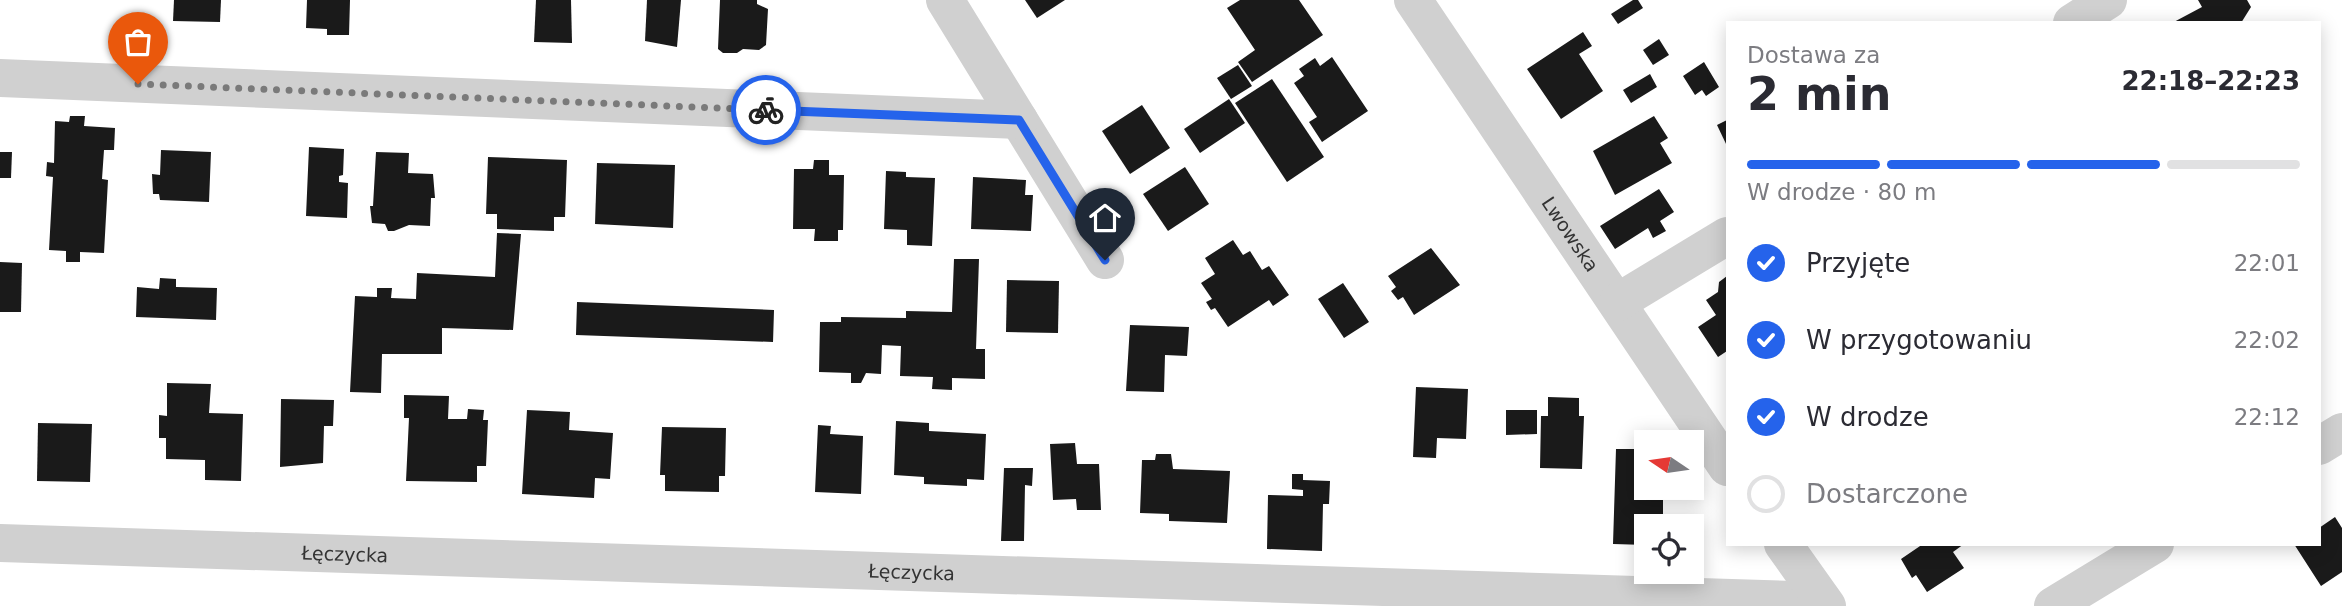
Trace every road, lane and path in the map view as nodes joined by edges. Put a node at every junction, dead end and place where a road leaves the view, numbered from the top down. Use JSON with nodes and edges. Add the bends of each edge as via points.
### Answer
{"nodes":[{"id":1,"x":945,"y":0,"type":"edge"},
{"id":2,"x":1413,"y":0,"type":"edge"},
{"id":3,"x":2108,"y":0,"type":"edge"},
{"id":4,"x":2075,"y":21,"type":"edge"},
{"id":5,"x":0,"y":78,"type":"edge"},
{"id":6,"x":1019,"y":120,"type":"junction"},
{"id":7,"x":1726,"y":237,"type":"edge"},
{"id":8,"x":1105,"y":260,"type":"dead end"},
{"id":9,"x":1618,"y":302,"type":"junction"},
{"id":10,"x":2342,"y":432,"type":"edge"},
{"id":11,"x":2321,"y":445,"type":"edge"},
{"id":12,"x":1726,"y":465,"type":"edge"},
{"id":13,"x":0,"y":543,"type":"edge"},
{"id":14,"x":1784,"y":546,"type":"edge"},
{"id":15,"x":2152,"y":546,"type":"edge"},
{"id":16,"x":1825,"y":603,"type":"edge"},
{"id":17,"x":2053,"y":606,"type":"edge"}],
"edges":[{"from":1,"to":6,"type":"street"},
{"from":2,"to":9,"type":"street","name":"Lwowska"},
{"from":3,"to":4,"type":"street"},
{"from":5,"to":6,"type":"street"},
{"from":6,"to":8,"type":"street"},
{"from":7,"to":9,"type":"street"},
{"from":9,"to":12,"type":"street","name":"Lwowska"},
{"from":10,"to":11,"type":"street"},
{"from":13,"to":16,"type":"street","name":"Łęczycka"},
{"from":14,"to":16,"type":"street"},
{"from":15,"to":17,"type":"street"}]}
